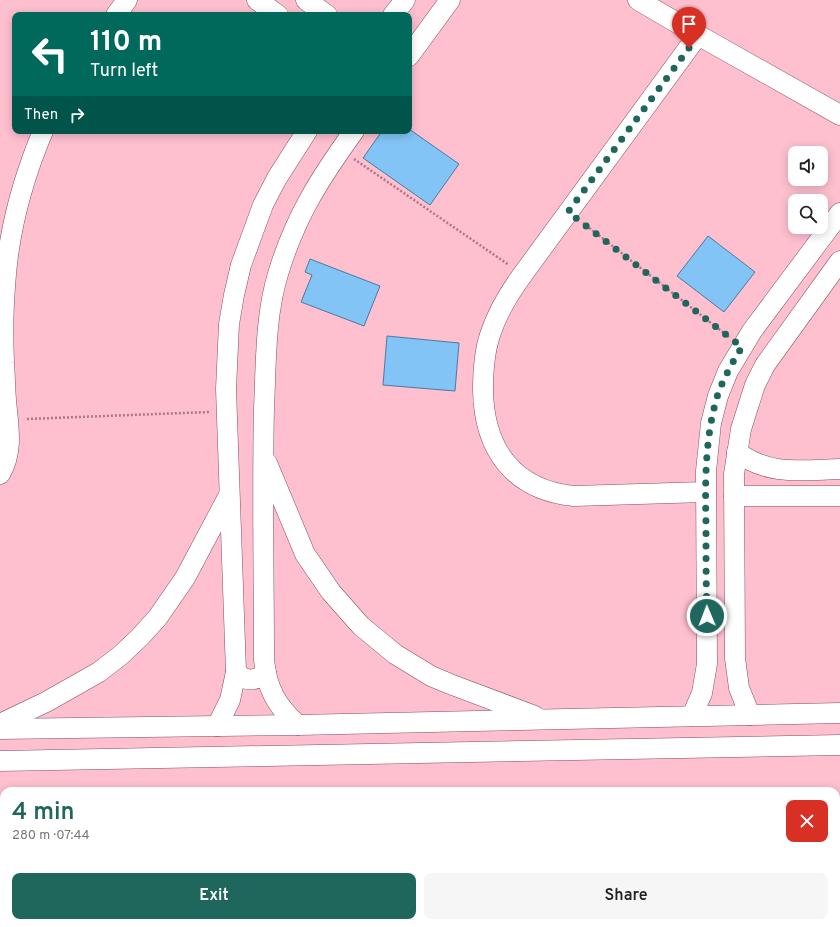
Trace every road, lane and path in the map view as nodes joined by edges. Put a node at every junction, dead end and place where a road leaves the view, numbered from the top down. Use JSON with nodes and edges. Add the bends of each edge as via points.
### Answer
{"nodes":[{"id":1,"x":127,"y":0,"type":"edge"},
{"id":2,"x":257,"y":0,"type":"edge"},
{"id":3,"x":306,"y":0,"type":"edge"},
{"id":4,"x":405,"y":0,"type":"edge"},
{"id":5,"x":450,"y":0,"type":"edge"},
{"id":6,"x":638,"y":0,"type":"edge"},
{"id":7,"x":118,"y":12,"type":"edge"},
{"id":8,"x":274,"y":12,"type":"edge"},
{"id":9,"x":323,"y":12,"type":"edge"},
{"id":10,"x":395,"y":12,"type":"edge"},
{"id":11,"x":698,"y":35,"type":"junction"},
{"id":12,"x":412,"y":52,"type":"edge"},
{"id":13,"x":840,"y":115,"type":"edge"},
{"id":14,"x":42,"y":134,"type":"edge"},
{"id":15,"x":305,"y":134,"type":"edge"},
{"id":16,"x":352,"y":134,"type":"edge"},
{"id":17,"x":341,"y":150,"type":"junction"},
{"id":18,"x":568,"y":212,"type":"junction"},
{"id":19,"x":840,"y":213,"type":"edge"},
{"id":20,"x":840,"y":261,"type":"edge"},
{"id":21,"x":523,"y":274,"type":"junction"},
{"id":22,"x":742,"y":347,"type":"junction"},
{"id":23,"x":227,"y":411,"type":"junction"},
{"id":24,"x":8,"y":420,"type":"junction"},
{"id":25,"x":737,"y":452,"type":"junction"},
{"id":26,"x":263,"y":453,"type":"junction"},
{"id":27,"x":840,"y":469,"type":"edge"},
{"id":28,"x":0,"y":474,"type":"edge"},
{"id":29,"x":705,"y":492,"type":"junction"},
{"id":30,"x":230,"y":493,"type":"junction"},
{"id":31,"x":734,"y":496,"type":"junction"},
{"id":32,"x":840,"y":496,"type":"edge"},
{"id":33,"x":236,"y":672,"type":"junction"},
{"id":34,"x":266,"y":672,"type":"junction"},
{"id":35,"x":840,"y":713,"type":"edge"},
{"id":36,"x":750,"y":715,"type":"junction"},
{"id":37,"x":692,"y":716,"type":"junction"},
{"id":38,"x":544,"y":720,"type":"junction"},
{"id":39,"x":0,"y":724,"type":"edge"},
{"id":40,"x":298,"y":725,"type":"junction"},
{"id":41,"x":217,"y":726,"type":"junction"},
{"id":42,"x":0,"y":729,"type":"edge"},
{"id":43,"x":840,"y":745,"type":"edge"},
{"id":44,"x":0,"y":761,"type":"edge"}],
"edges":[{"from":1,"to":7,"type":"street"},
{"from":2,"to":8,"type":"street"},
{"from":3,"to":9,"type":"street"},
{"from":4,"to":10,"type":"street"},
{"from":5,"to":12,"type":"street"},
{"from":6,"to":11,"type":"street"},
{"from":11,"to":13,"type":"street"},
{"from":11,"to":18,"type":"street"},
{"from":14,"to":24,"type":"street","via":[[20,192],[7,255],[4,362]]},
{"from":15,"to":23,"type":"street","via":[[263,205],[241,265],[229,324]]},
{"from":16,"to":17,"type":"street"},
{"from":17,"to":21,"type":"path"},
{"from":17,"to":26,"type":"street","via":[[324,173],[300,216],[277,276],[265,361]]},
{"from":18,"to":21,"type":"street"},
{"from":18,"to":22,"type":"path"},
{"from":19,"to":22,"type":"street"},
{"from":20,"to":25,"type":"street","via":[[765,365],[755,385],[741,429]]},
{"from":21,"to":29,"type":"street","via":[[495,319],[489,336],[483,377],[483,397],[489,432],[494,445],[510,469],[533,486],[560,495]]},
{"from":22,"to":29,"type":"street","via":[[728,371],[718,396],[711,424]]},
{"from":23,"to":24,"type":"path"},
{"from":23,"to":30,"type":"street"},
{"from":24,"to":28,"type":"street","via":[[9,449]]},
{"from":25,"to":27,"type":"street","via":[[756,463],[777,470]]},
{"from":25,"to":31,"type":"street"},
{"from":26,"to":34,"type":"street"},
{"from":26,"to":38,"type":"street","via":[[306,554],[331,592],[361,626],[395,654],[431,676]]},
{"from":29,"to":37,"type":"street","via":[[707,664],[702,693]]},
{"from":30,"to":33,"type":"street"},
{"from":30,"to":39,"type":"street","via":[[185,578],[140,637],[99,672]]},
{"from":31,"to":32,"type":"street"},
{"from":31,"to":36,"type":"street","via":[[735,658],[739,688]]},
{"from":33,"to":34,"type":"street","via":[[250,680]]},
{"from":33,"to":41,"type":"street","via":[[230,700]]},
{"from":34,"to":40,"type":"street","via":[[268,684],[280,706]]},
{"from":35,"to":36,"type":"street"},
{"from":36,"to":37,"type":"street"},
{"from":37,"to":38,"type":"street"},
{"from":38,"to":40,"type":"street"},
{"from":40,"to":41,"type":"street"},
{"from":41,"to":42,"type":"street"},
{"from":43,"to":44,"type":"street"}]}
